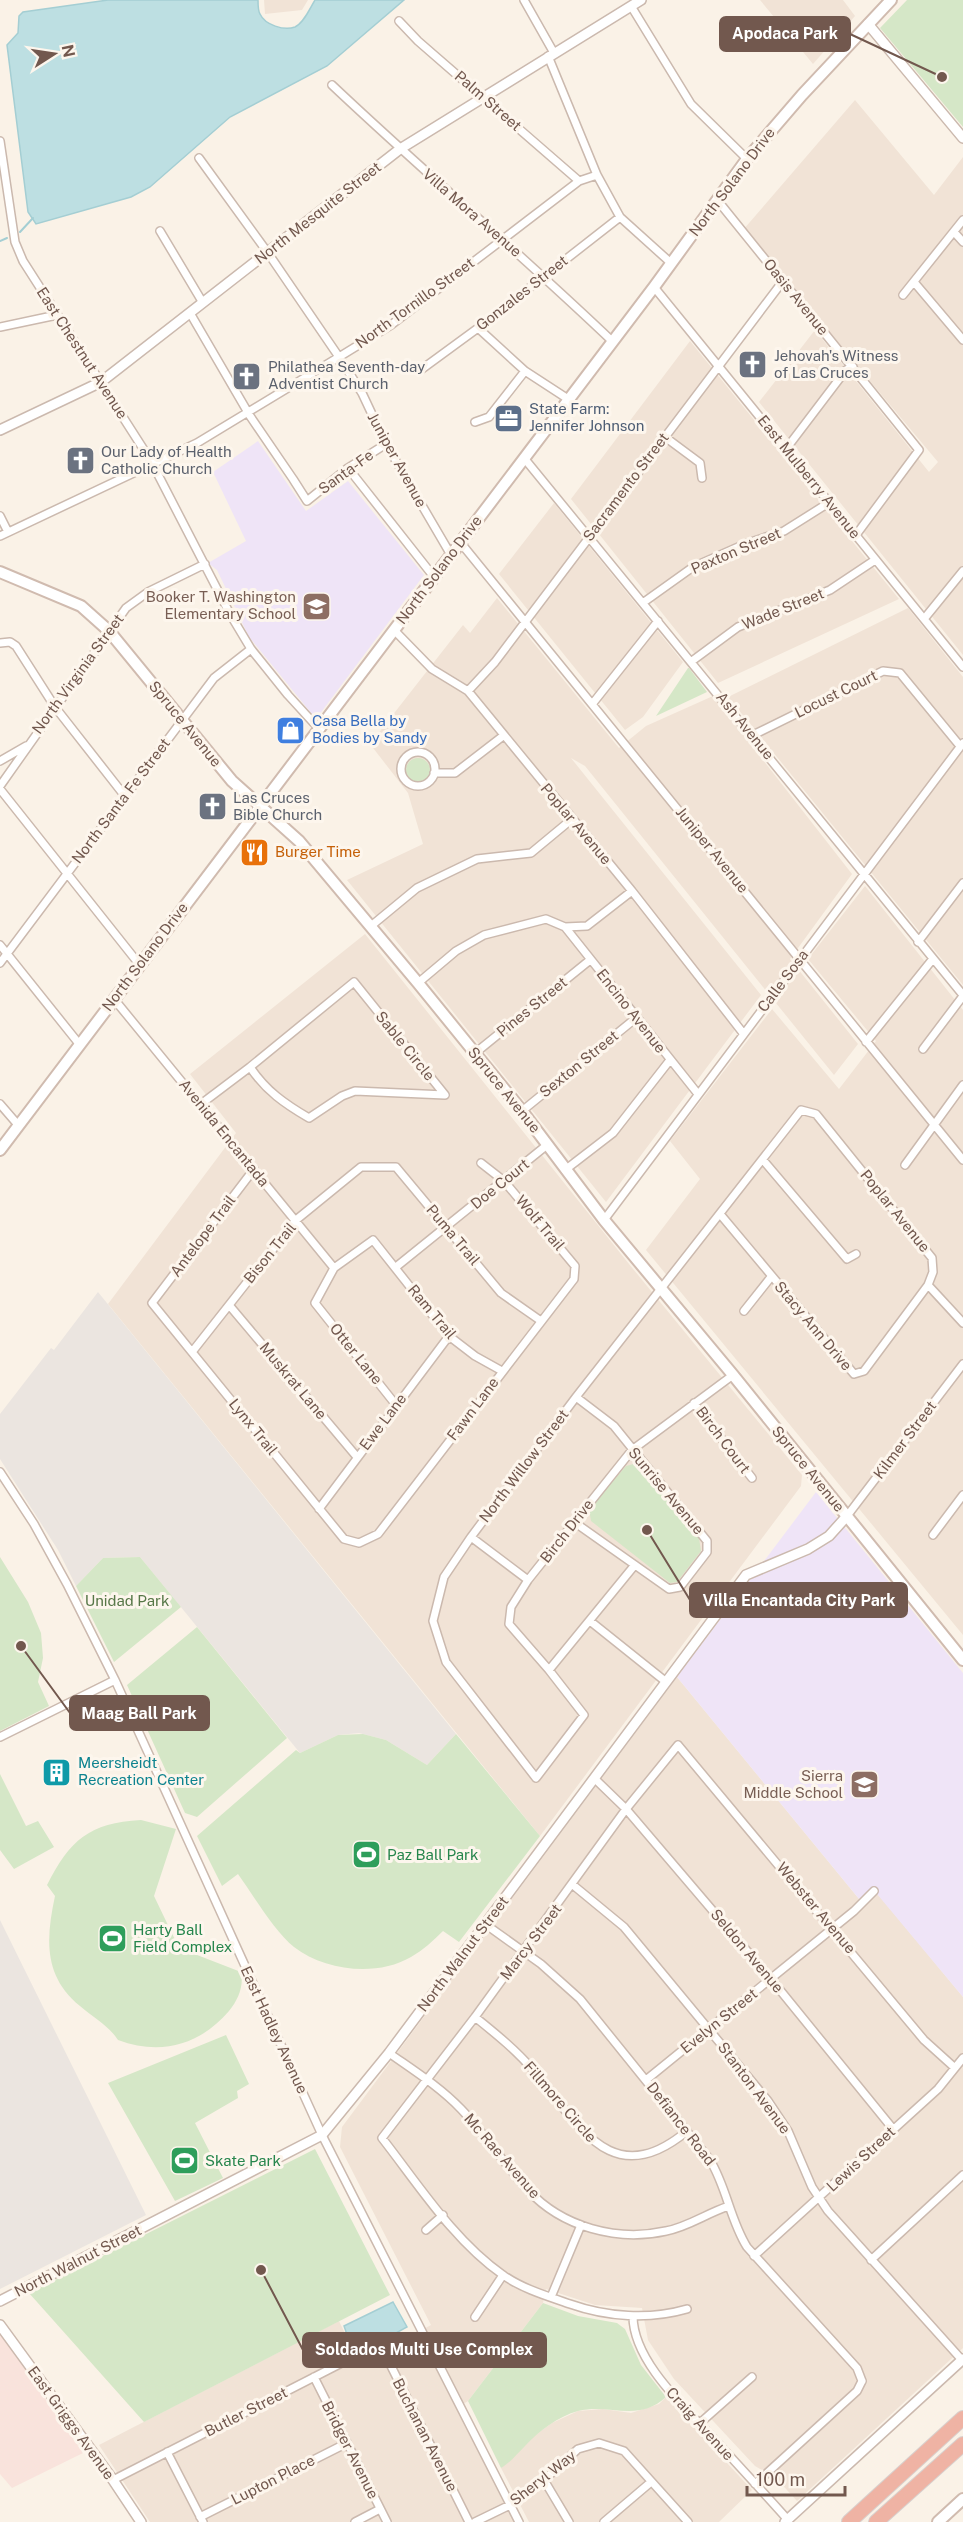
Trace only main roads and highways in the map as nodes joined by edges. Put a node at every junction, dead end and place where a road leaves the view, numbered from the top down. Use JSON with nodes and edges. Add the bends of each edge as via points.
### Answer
{"nodes":[{"id":1,"x":891,"y":0,"type":"edge"},
{"id":2,"x":0,"y":572,"type":"edge"},
{"id":3,"x":260,"y":805,"type":"junction"},
{"id":4,"x":0,"y":1150,"type":"edge"},
{"id":5,"x":963,"y":1660,"type":"edge"},
{"id":6,"x":963,"y":2418,"type":"edge"},
{"id":7,"x":963,"y":2444,"type":"edge"},
{"id":8,"x":963,"y":2499,"type":"edge"},
{"id":9,"x":849,"y":2522,"type":"edge"},
{"id":10,"x":876,"y":2522,"type":"edge"},
{"id":11,"x":938,"y":2522,"type":"edge"}],
"edges":[{"from":1,"to":3,"type":"main road","name":"North Solano Drive","via":[[747,159]]},
{"from":2,"to":3,"type":"main road","name":"Spruce Avenue","via":[[81,606],[110,631],[232,781]]},
{"from":3,"to":4,"type":"main road","name":"North Solano Drive"},
{"from":3,"to":5,"type":"main road","name":"Spruce Avenue","via":[[299,841],[418,983],[604,1220]]},
{"from":6,"to":9,"type":"highway"},
{"from":7,"to":10,"type":"highway"},
{"from":8,"to":11,"type":"main road"}]}
